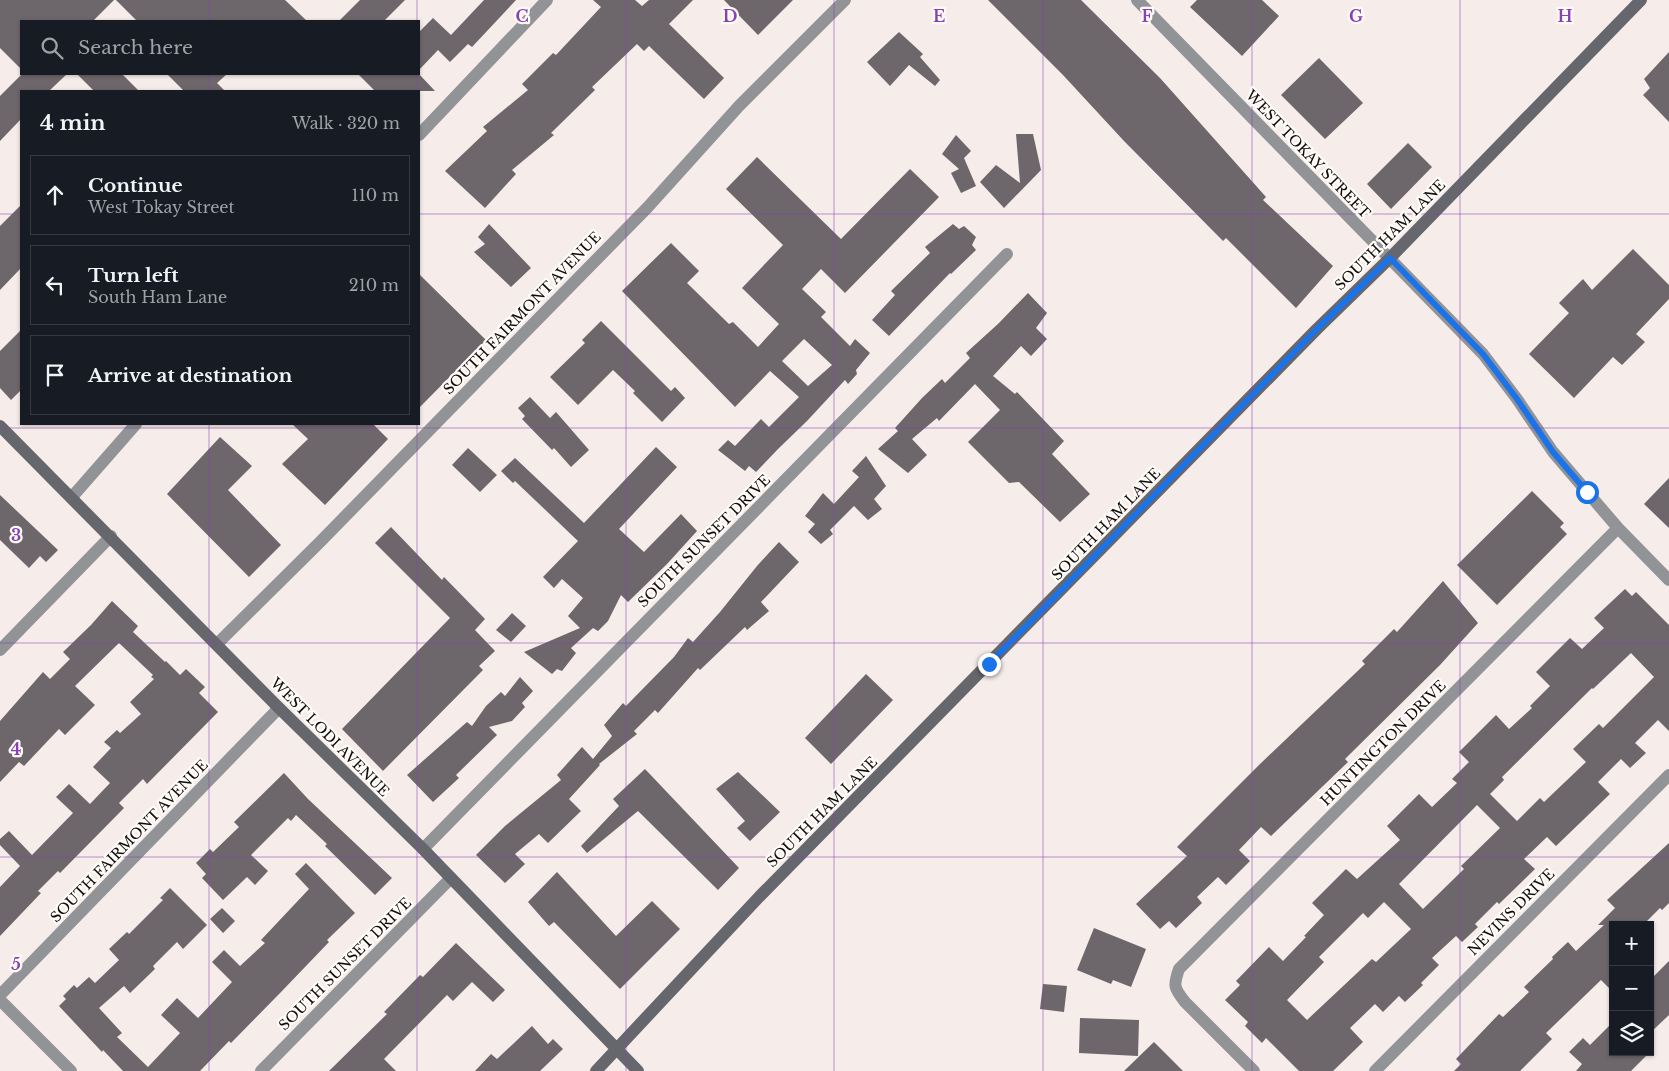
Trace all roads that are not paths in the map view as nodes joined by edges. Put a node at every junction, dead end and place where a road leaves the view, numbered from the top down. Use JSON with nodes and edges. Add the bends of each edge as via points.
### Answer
{"nodes":[{"id":1,"x":547,"y":0,"type":"edge"},
{"id":2,"x":845,"y":0,"type":"edge"},
{"id":3,"x":1137,"y":0,"type":"edge"},
{"id":4,"x":1641,"y":0,"type":"edge"},
{"id":5,"x":420,"y":134,"type":"edge"},
{"id":6,"x":1008,"y":254,"type":"dead end"},
{"id":7,"x":1390,"y":258,"type":"junction"},
{"id":8,"x":135,"y":425,"type":"edge"},
{"id":9,"x":0,"y":426,"type":"edge"},
{"id":10,"x":72,"y":498,"type":"junction"},
{"id":11,"x":1618,"y":528,"type":"junction"},
{"id":12,"x":110,"y":536,"type":"junction"},
{"id":13,"x":1669,"y":580,"type":"edge"},
{"id":14,"x":217,"y":644,"type":"junction"},
{"id":15,"x":0,"y":650,"type":"edge"},
{"id":16,"x":279,"y":708,"type":"junction"},
{"id":17,"x":1669,"y":775,"type":"edge"},
{"id":18,"x":423,"y":849,"type":"junction"},
{"id":19,"x":451,"y":878,"type":"junction"},
{"id":20,"x":0,"y":994,"type":"edge"},
{"id":21,"x":0,"y":1000,"type":"edge"},
{"id":22,"x":616,"y":1050,"type":"junction"},
{"id":23,"x":71,"y":1071,"type":"edge"},
{"id":24,"x":261,"y":1071,"type":"edge"},
{"id":25,"x":596,"y":1071,"type":"edge"},
{"id":26,"x":638,"y":1071,"type":"edge"},
{"id":27,"x":1254,"y":1071,"type":"edge"},
{"id":28,"x":1375,"y":1071,"type":"edge"}],
"edges":[{"from":1,"to":5,"type":"street"},
{"from":2,"to":14,"type":"street","name":"SOUTH FAIRMONT AVENUE","via":[[739,106],[546,311]]},
{"from":3,"to":7,"type":"street","name":"WEST TOKAY STREET"},
{"from":4,"to":7,"type":"main road","name":"SOUTH HAM LANE"},
{"from":6,"to":18,"type":"street","name":"SOUTH SUNSET DRIVE"},
{"from":7,"to":11,"type":"street","name":"WEST TOKAY STREET","via":[[1483,354],[1553,452]]},
{"from":7,"to":22,"type":"main road","name":"SOUTH HAM LANE","via":[[759,897]]},
{"from":8,"to":10,"type":"street"},
{"from":9,"to":10,"type":"main road","name":"WEST LODI AVENUE"},
{"from":10,"to":12,"type":"main road","name":"WEST LODI AVENUE"},
{"from":11,"to":13,"type":"street","name":"WEST TOKAY STREET"},
{"from":11,"to":27,"type":"street","name":"HUNTINGTON DRIVE","via":[[1179,969],[1174,982],[1176,990]]},
{"from":12,"to":14,"type":"main road","name":"WEST LODI AVENUE"},
{"from":12,"to":15,"type":"street"},
{"from":14,"to":16,"type":"main road","name":"WEST LODI AVENUE"},
{"from":16,"to":18,"type":"main road","name":"WEST LODI AVENUE"},
{"from":16,"to":20,"type":"street","name":"SOUTH FAIRMONT AVENUE"},
{"from":17,"to":28,"type":"street","name":"NEVINS DRIVE"},
{"from":18,"to":19,"type":"main road","name":"WEST LODI AVENUE"},
{"from":19,"to":22,"type":"main road","name":"WEST LODI AVENUE"},
{"from":19,"to":24,"type":"street","name":"SOUTH SUNSET DRIVE"},
{"from":21,"to":23,"type":"street"},
{"from":22,"to":25,"type":"main road","name":"SOUTH HAM LANE"},
{"from":22,"to":26,"type":"main road","name":"WEST LODI AVENUE"}]}
